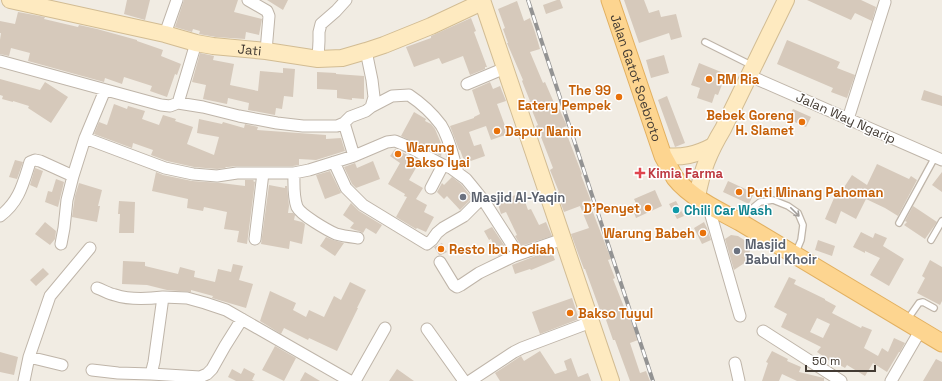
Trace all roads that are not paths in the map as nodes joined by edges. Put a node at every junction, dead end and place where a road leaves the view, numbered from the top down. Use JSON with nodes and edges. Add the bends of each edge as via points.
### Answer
{"nodes":[{"id":1,"x":10,"y":0,"type":"edge"},
{"id":2,"x":177,"y":0,"type":"edge"},
{"id":3,"x":248,"y":0,"type":"edge"},
{"id":4,"x":346,"y":0,"type":"edge"},
{"id":5,"x":610,"y":0,"type":"edge"},
{"id":6,"x":786,"y":0,"type":"edge"},
{"id":7,"x":482,"y":1,"type":"edge"},
{"id":8,"x":885,"y":2,"type":"dead end"},
{"id":9,"x":165,"y":34,"type":"junction"},
{"id":10,"x":705,"y":42,"type":"dead end"},
{"id":11,"x":196,"y":43,"type":"junction"},
{"id":12,"x":266,"y":51,"type":"junction"},
{"id":13,"x":366,"y":52,"type":"junction"},
{"id":14,"x":318,"y":59,"type":"junction"},
{"id":15,"x":0,"y":61,"type":"edge"},
{"id":16,"x":505,"y":68,"type":"junction"},
{"id":17,"x":752,"y":71,"type":"junction"},
{"id":18,"x":467,"y":84,"type":"dead end"},
{"id":19,"x":105,"y":90,"type":"junction"},
{"id":20,"x":178,"y":103,"type":"junction"},
{"id":21,"x":371,"y":107,"type":"junction"},
{"id":22,"x":848,"y":119,"type":"junction"},
{"id":23,"x":344,"y":123,"type":"junction"},
{"id":24,"x":85,"y":138,"type":"junction"},
{"id":25,"x":713,"y":146,"type":"junction"},
{"id":26,"x":354,"y":156,"type":"junction"},
{"id":27,"x":663,"y":156,"type":"junction"},
{"id":28,"x":939,"y":158,"type":"edge"},
{"id":29,"x":334,"y":162,"type":"junction"},
{"id":30,"x":442,"y":165,"type":"junction"},
{"id":31,"x":263,"y":173,"type":"junction"},
{"id":32,"x":294,"y":173,"type":"junction"},
{"id":33,"x":458,"y":173,"type":"junction"},
{"id":34,"x":73,"y":176,"type":"junction"},
{"id":35,"x":431,"y":188,"type":"dead end"},
{"id":36,"x":482,"y":198,"type":"junction"},
{"id":37,"x":702,"y":201,"type":"junction"},
{"id":38,"x":0,"y":216,"type":"edge"},
{"id":39,"x":942,"y":221,"type":"edge"},
{"id":40,"x":740,"y":222,"type":"junction"},
{"id":41,"x":899,"y":223,"type":"dead end"},
{"id":42,"x":358,"y":238,"type":"dead end"},
{"id":43,"x":255,"y":239,"type":"dead end"},
{"id":44,"x":563,"y":239,"type":"junction"},
{"id":45,"x":931,"y":240,"type":"dead end"},
{"id":46,"x":61,"y":244,"type":"dead end"},
{"id":47,"x":90,"y":248,"type":"dead end"},
{"id":48,"x":518,"y":254,"type":"junction"},
{"id":49,"x":795,"y":256,"type":"junction"},
{"id":50,"x":440,"y":262,"type":"dead end"},
{"id":51,"x":97,"y":288,"type":"dead end"},
{"id":52,"x":162,"y":297,"type":"junction"},
{"id":53,"x":934,"y":308,"type":"dead end"},
{"id":54,"x":740,"y":316,"type":"dead end"},
{"id":55,"x":242,"y":319,"type":"junction"},
{"id":56,"x":591,"y":322,"type":"junction"},
{"id":57,"x":906,"y":322,"type":"junction"},
{"id":58,"x":385,"y":328,"type":"dead end"},
{"id":59,"x":427,"y":329,"type":"dead end"},
{"id":60,"x":920,"y":331,"type":"junction"},
{"id":61,"x":763,"y":332,"type":"dead end"},
{"id":62,"x":942,"y":343,"type":"edge"},
{"id":63,"x":29,"y":357,"type":"junction"},
{"id":64,"x":735,"y":363,"type":"dead end"},
{"id":65,"x":62,"y":364,"type":"dead end"},
{"id":66,"x":92,"y":370,"type":"dead end"},
{"id":67,"x":151,"y":374,"type":"junction"},
{"id":68,"x":118,"y":377,"type":"edge"},
{"id":69,"x":24,"y":381,"type":"edge"},
{"id":70,"x":350,"y":381,"type":"edge"},
{"id":71,"x":355,"y":381,"type":"edge"},
{"id":72,"x":464,"y":381,"type":"edge"},
{"id":73,"x":470,"y":381,"type":"edge"},
{"id":74,"x":611,"y":381,"type":"edge"},
{"id":75,"x":739,"y":381,"type":"edge"},
{"id":76,"x":841,"y":381,"type":"edge"},
{"id":77,"x":891,"y":381,"type":"edge"}],
"edges":[{"from":1,"to":9,"type":"street","name":"Jati"},
{"from":2,"to":9,"type":"street"},
{"from":3,"to":12,"type":"street","via":[[267,11],[269,16]]},
{"from":4,"to":14,"type":"street","via":[[321,24],[318,32]]},
{"from":5,"to":27,"type":"main road","name":"Jalan Gatot Soebroto"},
{"from":6,"to":17,"type":"street"},
{"from":7,"to":13,"type":"street","name":"Jati"},
{"from":7,"to":16,"type":"street"},
{"from":8,"to":22,"type":"street"},
{"from":9,"to":11,"type":"street","name":"Jati"},
{"from":10,"to":17,"type":"lane"},
{"from":11,"to":12,"type":"street","name":"Jati"},
{"from":11,"to":20,"type":"street"},
{"from":12,"to":14,"type":"street","name":"Jati"},
{"from":13,"to":14,"type":"street","name":"Jati","via":[[342,58]]},
{"from":13,"to":21,"type":"street","via":[[374,97]]},
{"from":15,"to":19,"type":"street"},
{"from":16,"to":18,"type":"street"},
{"from":16,"to":44,"type":"street"},
{"from":17,"to":22,"type":"street","name":"Jalan Way Ngarip"},
{"from":17,"to":25,"type":"street"},
{"from":19,"to":20,"type":"street","via":[[161,105],[170,106]]},
{"from":19,"to":24,"type":"street"},
{"from":20,"to":23,"type":"street","via":[[277,123],[338,126]]},
{"from":21,"to":23,"type":"street","via":[[350,117]]},
{"from":21,"to":33,"type":"street","via":[[392,96],[409,94],[423,105],[441,126]]},
{"from":22,"to":28,"type":"street","name":"Jalan Way Ngarip"},
{"from":23,"to":26,"type":"street"},
{"from":24,"to":31,"type":"street","via":[[165,168],[193,174],[217,176]]},
{"from":24,"to":34,"type":"street"},
{"from":25,"to":27,"type":"street","via":[[694,155]]},
{"from":25,"to":37,"type":"street","via":[[703,171]]},
{"from":26,"to":29,"type":"street"},
{"from":26,"to":30,"type":"street","via":[[395,141]]},
{"from":27,"to":37,"type":"main road","name":"Jalan Gatot Soebroto","via":[[675,178]]},
{"from":28,"to":41,"type":"lane"},
{"from":29,"to":32,"type":"street"},
{"from":29,"to":36,"type":"street","via":[[346,188],[363,205],[427,244],[443,228],[464,216]]},
{"from":30,"to":33,"type":"street"},
{"from":30,"to":35,"type":"street"},
{"from":31,"to":32,"type":"street"},
{"from":31,"to":43,"type":"street"},
{"from":32,"to":42,"type":"street","via":[[294,197],[298,209],[336,234]]},
{"from":33,"to":36,"type":"street"},
{"from":34,"to":38,"type":"street","via":[[40,161],[30,162],[19,194],[9,210]]},
{"from":34,"to":46,"type":"street"},
{"from":36,"to":48,"type":"street"},
{"from":37,"to":40,"type":"main road","name":"Jalan Gatot Soebroto"},
{"from":37,"to":54,"type":"street"},
{"from":39,"to":45,"type":"lane"},
{"from":40,"to":49,"type":"main road","name":"Jalan Gatot Soebroto"},
{"from":40,"to":49,"type":"lane","one_way":true,"via":[[760,202],[773,200],[788,206],[798,213],[802,225],[802,240]]},
{"from":44,"to":48,"type":"street"},
{"from":44,"to":56,"type":"street"},
{"from":47,"to":63,"type":"street","via":[[50,296]]},
{"from":48,"to":50,"type":"street","via":[[457,287]]},
{"from":49,"to":57,"type":"main road","name":"Jalan Gatot Soebroto"},
{"from":51,"to":52,"type":"street","via":[[130,298]]},
{"from":52,"to":55,"type":"street","via":[[186,298],[206,303]]},
{"from":52,"to":67,"type":"street"},
{"from":53,"to":57,"type":"lane","via":[[923,302],[919,303]]},
{"from":55,"to":67,"type":"street","via":[[207,374],[200,377]]},
{"from":55,"to":70,"type":"street"},
{"from":56,"to":73,"type":"street","via":[[518,350]]},
{"from":56,"to":74,"type":"street"},
{"from":57,"to":60,"type":"main road","name":"Jalan Gatot Soebroto"},
{"from":58,"to":71,"type":"street"},
{"from":59,"to":72,"type":"street"},
{"from":60,"to":62,"type":"main road","name":"Jalan Gatot Soebroto"},
{"from":60,"to":77,"type":"street"},
{"from":61,"to":76,"type":"street"},
{"from":63,"to":65,"type":"street"},
{"from":63,"to":69,"type":"street"},
{"from":64,"to":75,"type":"street"},
{"from":66,"to":68,"type":"street"},
{"from":67,"to":68,"type":"street"}]}
